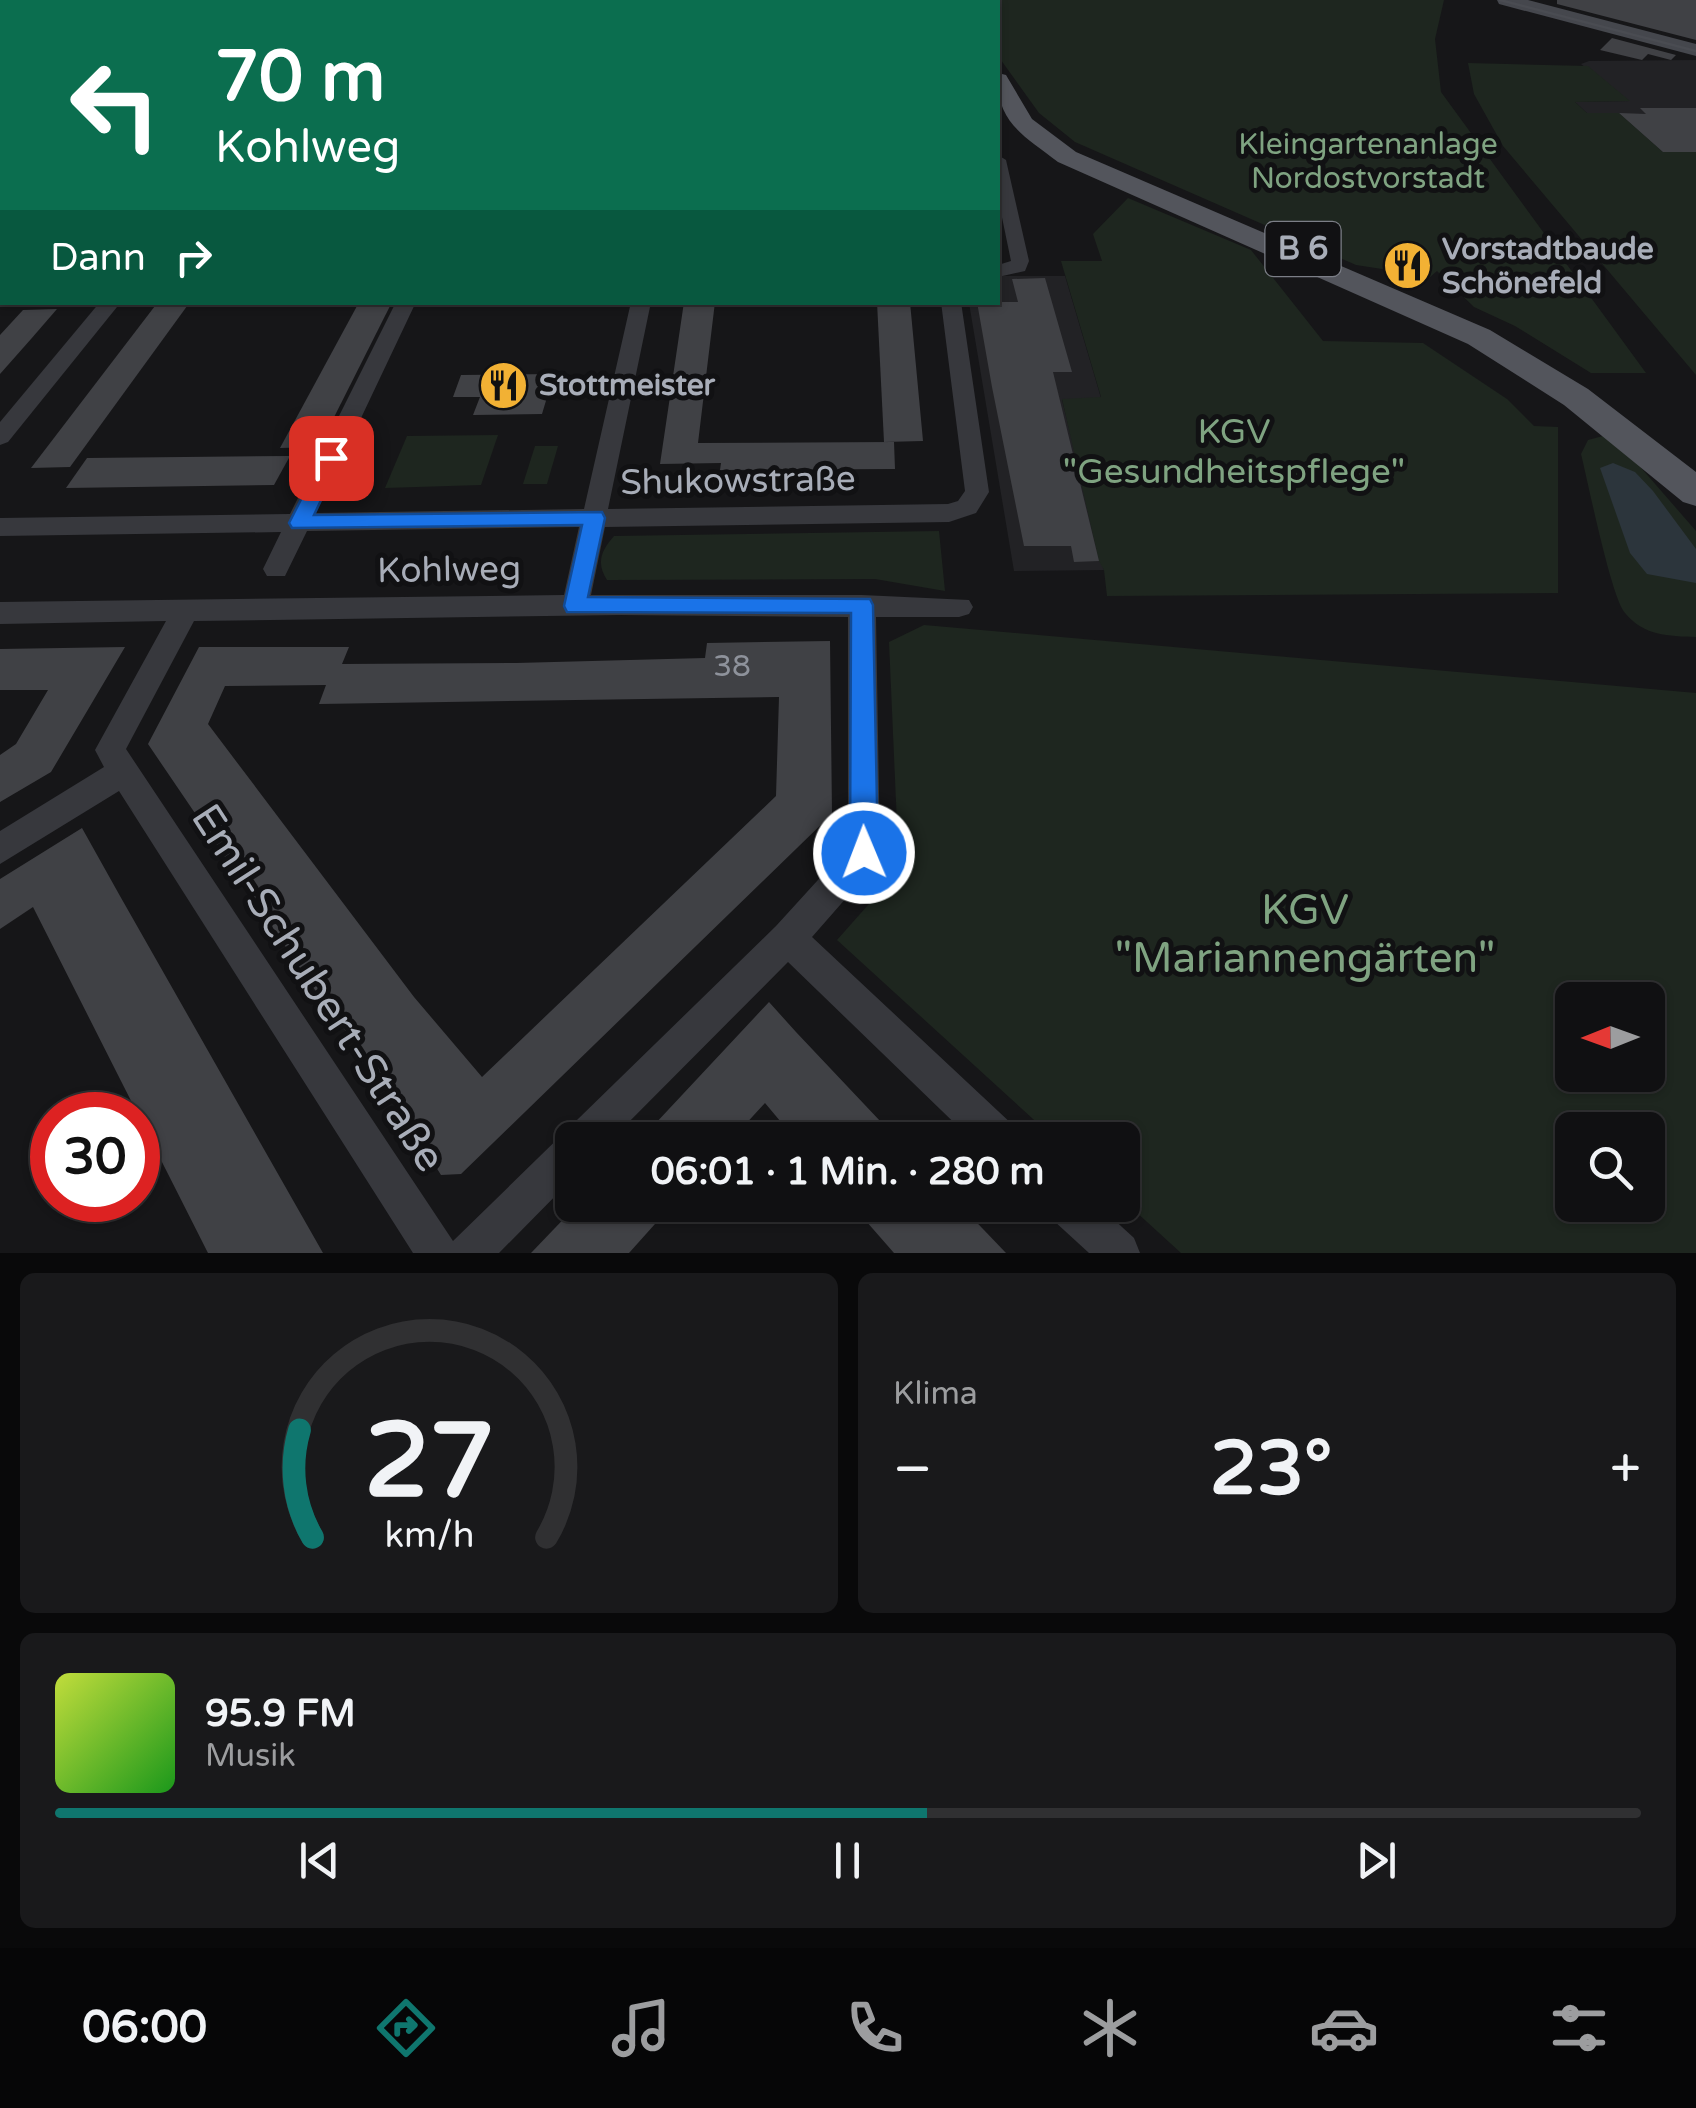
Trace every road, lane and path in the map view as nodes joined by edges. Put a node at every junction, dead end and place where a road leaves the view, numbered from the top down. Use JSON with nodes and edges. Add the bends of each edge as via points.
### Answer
{"nodes":[{"id":1,"x":1506,"y":0,"type":"edge"},
{"id":2,"x":1696,"y":50,"type":"edge"},
{"id":3,"x":1002,"y":87,"type":"edge"},
{"id":4,"x":1000,"y":169,"type":"edge"},
{"id":5,"x":1000,"y":271,"type":"edge"},
{"id":6,"x":109,"y":305,"type":"edge"},
{"id":7,"x":405,"y":305,"type":"edge"},
{"id":8,"x":640,"y":305,"type":"edge"},
{"id":9,"x":951,"y":305,"type":"edge"},
{"id":10,"x":0,"y":437,"type":"edge"},
{"id":11,"x":1696,"y":491,"type":"edge"},
{"id":12,"x":594,"y":518,"type":"junction"},
{"id":13,"x":300,"y":523,"type":"junction"},
{"id":14,"x":0,"y":527,"type":"edge"},
{"id":15,"x":276,"y":569,"type":"dead end"},
{"id":16,"x":862,"y":605,"type":"junction"},
{"id":17,"x":575,"y":606,"type":"junction"},
{"id":18,"x":959,"y":608,"type":"dead end"},
{"id":19,"x":186,"y":611,"type":"junction"},
{"id":20,"x":0,"y":614,"type":"edge"},
{"id":21,"x":123,"y":772,"type":"junction"},
{"id":22,"x":0,"y":849,"type":"edge"},
{"id":23,"x":788,"y":938,"type":"junction"},
{"id":24,"x":601,"y":1122,"type":"edge"},
{"id":25,"x":981,"y":1122,"type":"edge"},
{"id":26,"x":555,"y":1168,"type":"edge"},
{"id":27,"x":1086,"y":1222,"type":"edge"},
{"id":28,"x":438,"y":1253,"type":"edge"},
{"id":29,"x":469,"y":1253,"type":"edge"},
{"id":30,"x":1119,"y":1253,"type":"edge"}],
"edges":[{"from":1,"to":2,"type":"main road"},
{"from":3,"to":11,"type":"main road","number":"B 6","via":[[1034,135],[1080,164],[1444,319],[1528,362],[1620,426]]},
{"from":4,"to":5,"type":"street","via":[[1020,261]]},
{"from":6,"to":10,"type":"street"},
{"from":7,"to":13,"type":"street"},
{"from":8,"to":12,"type":"street"},
{"from":9,"to":12,"type":"street","name":"Shukowstraße","via":[[977,492],[967,507],[933,514]]},
{"from":12,"to":13,"type":"street","name":"Shukowstraße"},
{"from":12,"to":17,"type":"street"},
{"from":13,"to":14,"type":"street","name":"Shukowstraße"},
{"from":13,"to":15,"type":"street"},
{"from":16,"to":17,"type":"street","name":"Kohlweg"},
{"from":16,"to":18,"type":"street","name":"Kohlweg"},
{"from":16,"to":23,"type":"street","via":[[864,853]]},
{"from":17,"to":19,"type":"street","name":"Kohlweg"},
{"from":19,"to":20,"type":"street","name":"Kohlweg"},
{"from":19,"to":21,"type":"street","via":[[110,750]]},
{"from":21,"to":22,"type":"street"},
{"from":21,"to":28,"type":"street","name":"Emil-Schubert-Straße"},
{"from":23,"to":24,"type":"street"},
{"from":23,"to":25,"type":"street"},
{"from":26,"to":29,"type":"street"},
{"from":27,"to":30,"type":"street"}]}
